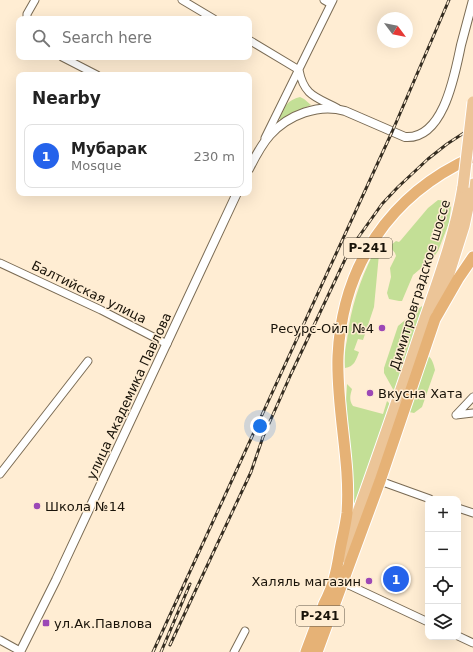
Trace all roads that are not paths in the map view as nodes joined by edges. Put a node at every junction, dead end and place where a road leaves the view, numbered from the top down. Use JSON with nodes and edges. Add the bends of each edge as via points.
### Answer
{"nodes":[{"id":1,"x":35,"y":0,"type":"edge"},
{"id":2,"x":182,"y":0,"type":"edge"},
{"id":3,"x":324,"y":0,"type":"edge"},
{"id":4,"x":473,"y":0,"type":"edge"},
{"id":5,"x":332,"y":2,"type":"edge"},
{"id":6,"x":27,"y":16,"type":"edge"},
{"id":7,"x":209,"y":16,"type":"edge"},
{"id":8,"x":252,"y":42,"type":"edge"},
{"id":9,"x":68,"y":60,"type":"edge"},
{"id":10,"x":299,"y":70,"type":"junction"},
{"id":11,"x":91,"y":72,"type":"edge"},
{"id":12,"x":473,"y":102,"type":"edge"},
{"id":13,"x":337,"y":108,"type":"junction"},
{"id":14,"x":258,"y":152,"type":"junction"},
{"id":15,"x":473,"y":157,"type":"edge"},
{"id":16,"x":252,"y":164,"type":"edge"},
{"id":17,"x":470,"y":186,"type":"edge"},
{"id":18,"x":237,"y":196,"type":"edge"},
{"id":19,"x":473,"y":257,"type":"edge"},
{"id":20,"x":0,"y":263,"type":"edge"},
{"id":21,"x":435,"y":319,"type":"junction"},
{"id":22,"x":168,"y":344,"type":"junction"},
{"id":23,"x":88,"y":361,"type":"dead end"},
{"id":24,"x":473,"y":397,"type":"edge"},
{"id":25,"x":473,"y":413,"type":"edge"},
{"id":26,"x":0,"y":474,"type":"edge"},
{"id":27,"x":380,"y":481,"type":"junction"},
{"id":28,"x":425,"y":497,"type":"edge"},
{"id":29,"x":461,"y":509,"type":"edge"},
{"id":30,"x":473,"y":513,"type":"edge"},
{"id":31,"x":338,"y":581,"type":"junction"},
{"id":32,"x":425,"y":621,"type":"edge"},
{"id":33,"x":245,"y":631,"type":"dead end"},
{"id":34,"x":461,"y":637,"type":"edge"},
{"id":35,"x":0,"y":640,"type":"edge"},
{"id":36,"x":473,"y":643,"type":"edge"},
{"id":37,"x":20,"y":652,"type":"edge"},
{"id":38,"x":234,"y":652,"type":"edge"},
{"id":39,"x":306,"y":652,"type":"edge"},
{"id":40,"x":318,"y":652,"type":"edge"}],
"edges":[{"from":1,"to":6,"type":"street"},
{"from":2,"to":7,"type":"street"},
{"from":3,"to":5,"type":"street"},
{"from":4,"to":13,"type":"street","via":[[449,94],[437,117],[424,132],[412,138],[402,136]]},
{"from":5,"to":10,"type":"street"},
{"from":8,"to":10,"type":"street"},
{"from":9,"to":11,"type":"street"},
{"from":10,"to":13,"type":"street","via":[[306,89]]},
{"from":10,"to":14,"type":"street"},
{"from":12,"to":17,"type":"main road","name":"Димитровградское шоссе","bridge":true},
{"from":13,"to":14,"type":"street","via":[[316,110],[286,121],[270,135]]},
{"from":14,"to":16,"type":"street"},
{"from":15,"to":31,"type":"highway","number":"Р-241","via":[[428,182],[405,201],[371,243],[355,276],[343,320],[338,357],[348,490]]},
{"from":17,"to":21,"type":"main road","name":"Димитровградское шоссе","via":[[464,226]]},
{"from":17,"to":31,"type":"main road","name":"Димитровградское шоссе","via":[[456,221]]},
{"from":18,"to":22,"type":"street","name":"улица Академика Павлова"},
{"from":19,"to":21,"type":"highway","number":"Р-241"},
{"from":20,"to":22,"type":"street","name":"Балтийская улица"},
{"from":21,"to":27,"type":"highway","name":"Димитровградское шоссе","number":"Р-241"},
{"from":22,"to":37,"type":"street","name":"улица Академика Павлова"},
{"from":23,"to":26,"type":"street"},
{"from":24,"to":25,"type":"street","via":[[456,415]]},
{"from":27,"to":28,"type":"street"},
{"from":27,"to":31,"type":"highway","name":"Димитровградское шоссе","number":"Р-241"},
{"from":29,"to":30,"type":"street"},
{"from":31,"to":32,"type":"street"},
{"from":31,"to":39,"type":"highway","name":"Димитровградское шоссе","number":"Р-241"},
{"from":31,"to":40,"type":"highway","name":"Димитровградское шоссе","number":"Р-241"},
{"from":33,"to":38,"type":"street"},
{"from":34,"to":36,"type":"street"},
{"from":35,"to":37,"type":"street"}]}
